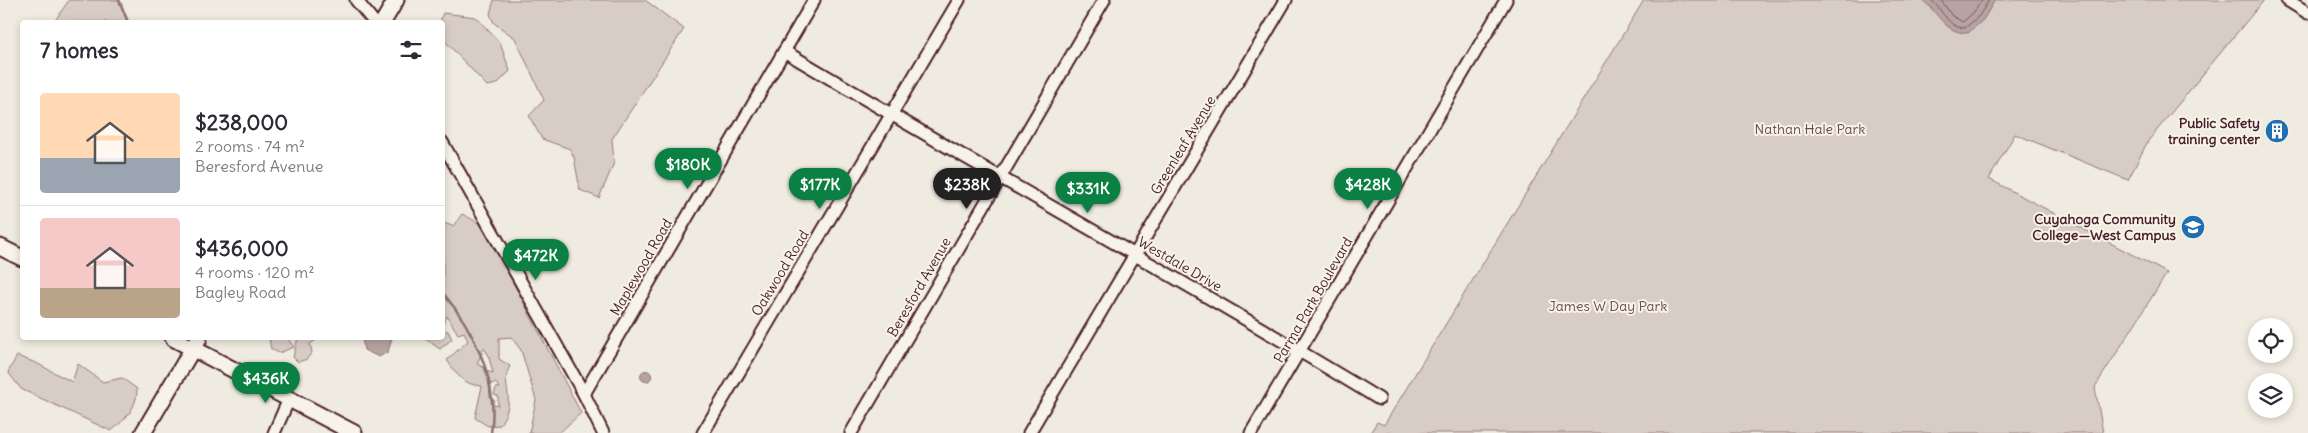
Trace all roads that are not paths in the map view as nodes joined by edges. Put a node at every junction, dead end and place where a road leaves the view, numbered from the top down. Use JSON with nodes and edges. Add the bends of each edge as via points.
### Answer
{"nodes":[{"id":1,"x":356,"y":0,"type":"edge"},
{"id":2,"x":396,"y":0,"type":"edge"},
{"id":3,"x":814,"y":0,"type":"edge"},
{"id":4,"x":959,"y":0,"type":"edge"},
{"id":5,"x":1104,"y":0,"type":"edge"},
{"id":6,"x":1286,"y":0,"type":"edge"},
{"id":7,"x":1506,"y":0,"type":"edge"},
{"id":8,"x":2287,"y":0,"type":"edge"},
{"id":9,"x":2308,"y":14,"type":"edge"},
{"id":10,"x":372,"y":20,"type":"edge"},
{"id":11,"x":384,"y":20,"type":"edge"},
{"id":12,"x":784,"y":51,"type":"junction"},
{"id":13,"x":890,"y":116,"type":"junction"},
{"id":14,"x":445,"y":147,"type":"edge"},
{"id":15,"x":1001,"y":178,"type":"junction"},
{"id":16,"x":0,"y":247,"type":"edge"},
{"id":17,"x":1135,"y":256,"type":"junction"},
{"id":18,"x":20,"y":257,"type":"edge"},
{"id":19,"x":182,"y":340,"type":"edge"},
{"id":20,"x":196,"y":343,"type":"edge"},
{"id":21,"x":1300,"y":351,"type":"junction"},
{"id":22,"x":584,"y":394,"type":"junction"},
{"id":23,"x":289,"y":399,"type":"junction"},
{"id":24,"x":1379,"y":399,"type":"dead end"},
{"id":25,"x":143,"y":433,"type":"edge"},
{"id":26,"x":274,"y":433,"type":"edge"},
{"id":27,"x":354,"y":433,"type":"edge"},
{"id":28,"x":603,"y":433,"type":"edge"},
{"id":29,"x":703,"y":433,"type":"edge"},
{"id":30,"x":851,"y":433,"type":"edge"},
{"id":31,"x":1029,"y":433,"type":"edge"},
{"id":32,"x":1251,"y":433,"type":"edge"}],
"edges":[{"from":1,"to":10,"type":"street"},
{"from":2,"to":11,"type":"main road"},
{"from":3,"to":12,"type":"street","name":"Maplewood Road"},
{"from":4,"to":13,"type":"street","name":"Oakwood Road"},
{"from":5,"to":15,"type":"street","name":"Beresford Avenue"},
{"from":6,"to":17,"type":"street","name":"Greenleaf Avenue"},
{"from":7,"to":21,"type":"street","name":"Parma Park Boulevard"},
{"from":8,"to":9,"type":"street"},
{"from":12,"to":13,"type":"street","name":"Westdale Drive"},
{"from":12,"to":22,"type":"street","name":"Maplewood Road"},
{"from":13,"to":15,"type":"street","name":"Westdale Drive"},
{"from":13,"to":29,"type":"street","name":"Oakwood Road"},
{"from":14,"to":22,"type":"street"},
{"from":15,"to":17,"type":"street","name":"Westdale Drive"},
{"from":15,"to":30,"type":"street","name":"Beresford Avenue"},
{"from":16,"to":18,"type":"main road"},
{"from":17,"to":21,"type":"street","name":"Westdale Drive"},
{"from":17,"to":31,"type":"street","name":"Greenleaf Avenue"},
{"from":19,"to":20,"type":"main road"},
{"from":20,"to":23,"type":"main road"},
{"from":20,"to":25,"type":"main road"},
{"from":21,"to":24,"type":"street","name":"Westdale Drive"},
{"from":21,"to":32,"type":"street","name":"Parma Park Boulevard"},
{"from":22,"to":28,"type":"street"},
{"from":23,"to":26,"type":"street"},
{"from":23,"to":27,"type":"main road"}]}
